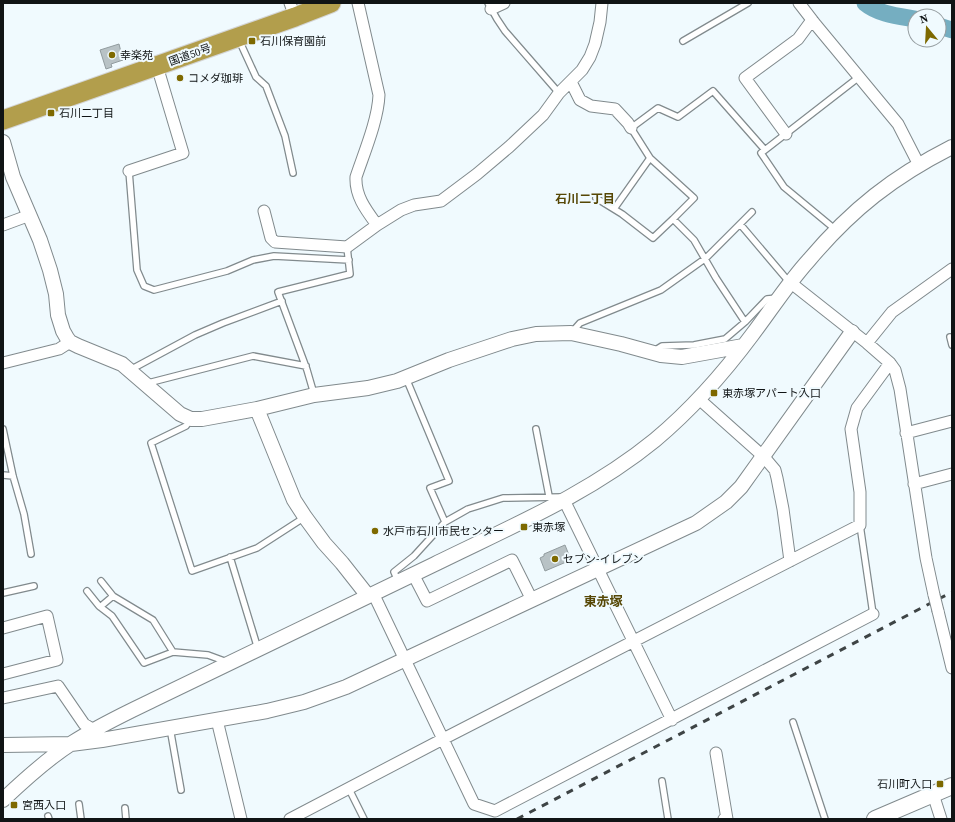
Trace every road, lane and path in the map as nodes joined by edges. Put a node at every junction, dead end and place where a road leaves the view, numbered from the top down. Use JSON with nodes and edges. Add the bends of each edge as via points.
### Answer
{"nodes":[{"id":1,"x":331,"y":3,"type":"edge"},
{"id":2,"x":358,"y":3,"type":"edge"},
{"id":3,"x":504,"y":3,"type":"edge"},
{"id":4,"x":602,"y":3,"type":"edge"},
{"id":5,"x":748,"y":3,"type":"edge"},
{"id":6,"x":799,"y":3,"type":"edge"},
{"id":7,"x":490,"y":6,"type":"edge"},
{"id":8,"x":292,"y":10,"type":"edge"},
{"id":9,"x":812,"y":20,"type":"junction"},
{"id":10,"x":238,"y":38,"type":"junction"},
{"id":11,"x":683,"y":41,"type":"dead end"},
{"id":12,"x":157,"y":66,"type":"junction"},
{"id":13,"x":860,"y":77,"type":"junction"},
{"id":14,"x":571,"y":82,"type":"junction"},
{"id":15,"x":559,"y":92,"type":"junction"},
{"id":16,"x":3,"y":120,"type":"edge"},
{"id":17,"x":631,"y":128,"type":"junction"},
{"id":18,"x":786,"y":134,"type":"junction"},
{"id":19,"x":3,"y":142,"type":"edge"},
{"id":20,"x":952,"y":147,"type":"edge"},
{"id":21,"x":765,"y":150,"type":"junction"},
{"id":22,"x":650,"y":158,"type":"junction"},
{"id":23,"x":919,"y":165,"type":"junction"},
{"id":24,"x":129,"y":171,"type":"joint"},
{"id":25,"x":292,"y":173,"type":"dead end"},
{"id":26,"x":8,"y":178,"type":"edge"},
{"id":27,"x":596,"y":198,"type":"dead end"},
{"id":28,"x":614,"y":209,"type":"junction"},
{"id":29,"x":264,"y":211,"type":"dead end"},
{"id":30,"x":752,"y":212,"type":"dead end"},
{"id":31,"x":30,"y":216,"type":"junction"},
{"id":32,"x":673,"y":219,"type":"junction"},
{"id":33,"x":740,"y":224,"type":"junction"},
{"id":34,"x":3,"y":225,"type":"edge"},
{"id":35,"x":377,"y":225,"type":"junction"},
{"id":36,"x":836,"y":230,"type":"junction"},
{"id":37,"x":347,"y":247,"type":"junction"},
{"id":38,"x":706,"y":258,"type":"junction"},
{"id":39,"x":349,"y":260,"type":"junction"},
{"id":40,"x":952,"y":269,"type":"edge"},
{"id":41,"x":790,"y":283,"type":"junction"},
{"id":42,"x":780,"y":298,"type":"junction"},
{"id":43,"x":282,"y":301,"type":"junction"},
{"id":44,"x":745,"y":322,"type":"junction"},
{"id":45,"x":852,"y":332,"type":"junction"},
{"id":46,"x":571,"y":333,"type":"junction"},
{"id":47,"x":950,"y":337,"type":"dead end"},
{"id":48,"x":70,"y":342,"type":"junction"},
{"id":49,"x":867,"y":343,"type":"junction"},
{"id":50,"x":952,"y":345,"type":"edge"},
{"id":51,"x":743,"y":346,"type":"junction"},
{"id":52,"x":652,"y":352,"type":"junction"},
{"id":53,"x":3,"y":363,"type":"edge"},
{"id":54,"x":890,"y":363,"type":"junction"},
{"id":55,"x":306,"y":366,"type":"junction"},
{"id":56,"x":130,"y":370,"type":"junction"},
{"id":57,"x":406,"y":378,"type":"junction"},
{"id":58,"x":146,"y":384,"type":"junction"},
{"id":59,"x":314,"y":395,"type":"junction"},
{"id":60,"x":699,"y":399,"type":"junction"},
{"id":61,"x":257,"y":409,"type":"junction"},
{"id":62,"x":191,"y":419,"type":"junction"},
{"id":63,"x":952,"y":421,"type":"edge"},
{"id":64,"x":3,"y":429,"type":"edge"},
{"id":65,"x":536,"y":429,"type":"dead end"},
{"id":66,"x":906,"y":433,"type":"junction"},
{"id":67,"x":764,"y":457,"type":"junction"},
{"id":68,"x":952,"y":474,"type":"edge"},
{"id":69,"x":3,"y":475,"type":"edge"},
{"id":70,"x":13,"y":476,"type":"junction"},
{"id":71,"x":914,"y":484,"type":"junction"},
{"id":72,"x":549,"y":496,"type":"junction"},
{"id":73,"x":564,"y":500,"type":"junction"},
{"id":74,"x":305,"y":517,"type":"junction"},
{"id":75,"x":445,"y":522,"type":"junction"},
{"id":76,"x":860,"y":525,"type":"junction"},
{"id":77,"x":32,"y":554,"type":"dead end"},
{"id":78,"x":230,"y":557,"type":"junction"},
{"id":79,"x":790,"y":561,"type":"junction"},
{"id":80,"x":598,"y":570,"type":"junction"},
{"id":81,"x":413,"y":574,"type":"junction"},
{"id":82,"x":101,"y":581,"type":"dead end"},
{"id":83,"x":398,"y":581,"type":"junction"},
{"id":84,"x":34,"y":586,"type":"dead end"},
{"id":85,"x":87,"y":591,"type":"dead end"},
{"id":86,"x":3,"y":594,"type":"edge"},
{"id":87,"x":370,"y":594,"type":"junction"},
{"id":88,"x":113,"y":596,"type":"junction"},
{"id":89,"x":532,"y":600,"type":"junction"},
{"id":90,"x":100,"y":607,"type":"junction"},
{"id":91,"x":873,"y":614,"type":"joint"},
{"id":92,"x":3,"y":628,"type":"edge"},
{"id":93,"x":634,"y":642,"type":"junction"},
{"id":94,"x":949,"y":645,"type":"edge"},
{"id":95,"x":258,"y":649,"type":"junction"},
{"id":96,"x":173,"y":652,"type":"junction"},
{"id":97,"x":405,"y":660,"type":"junction"},
{"id":98,"x":229,"y":663,"type":"junction"},
{"id":99,"x":952,"y":668,"type":"edge"},
{"id":100,"x":3,"y":674,"type":"edge"},
{"id":101,"x":3,"y":698,"type":"edge"},
{"id":102,"x":217,"y":720,"type":"junction"},
{"id":103,"x":672,"y":720,"type":"junction"},
{"id":104,"x":793,"y":722,"type":"dead end"},
{"id":105,"x":170,"y":728,"type":"junction"},
{"id":106,"x":94,"y":730,"type":"junction"},
{"id":107,"x":443,"y":739,"type":"junction"},
{"id":108,"x":71,"y":744,"type":"junction"},
{"id":109,"x":3,"y":745,"type":"edge"},
{"id":110,"x":716,"y":753,"type":"dead end"},
{"id":111,"x":662,"y":782,"type":"dead end"},
{"id":112,"x":952,"y":786,"type":"edge"},
{"id":113,"x":349,"y":789,"type":"junction"},
{"id":114,"x":181,"y":790,"type":"dead end"},
{"id":115,"x":933,"y":794,"type":"junction"},
{"id":116,"x":3,"y":800,"type":"edge"},
{"id":117,"x":79,"y":804,"type":"dead end"},
{"id":118,"x":125,"y":808,"type":"dead end"},
{"id":119,"x":81,"y":819,"type":"edge"},
{"id":120,"x":126,"y":819,"type":"edge"},
{"id":121,"x":241,"y":819,"type":"edge"},
{"id":122,"x":290,"y":819,"type":"edge"},
{"id":123,"x":364,"y":819,"type":"edge"},
{"id":124,"x":668,"y":819,"type":"edge"},
{"id":125,"x":724,"y":819,"type":"edge"},
{"id":126,"x":824,"y":819,"type":"edge"},
{"id":127,"x":875,"y":819,"type":"edge"},
{"id":128,"x":941,"y":819,"type":"edge"}],
"edges":[{"from":1,"to":8,"type":"highway","name":"国道50号"},
{"from":2,"to":35,"type":"street","via":[[379,95],[376,118],[355,187]]},
{"from":3,"to":7,"type":"street"},
{"from":4,"to":14,"type":"street","via":[[600,22],[590,57]]},
{"from":5,"to":11,"type":"lane"},
{"from":6,"to":9,"type":"street"},
{"from":7,"to":15,"type":"lane","via":[[505,31]]},
{"from":8,"to":10,"type":"highway","name":"国道50号"},
{"from":9,"to":13,"type":"street"},
{"from":9,"to":18,"type":"street","via":[[798,39],[745,78]]},
{"from":10,"to":12,"type":"highway","name":"国道50号"},
{"from":10,"to":25,"type":"lane","via":[[256,77],[266,86],[285,136]]},
{"from":12,"to":16,"type":"highway","name":"国道50号"},
{"from":12,"to":24,"type":"street","via":[[183,153]]},
{"from":13,"to":18,"type":"lane"},
{"from":13,"to":23,"type":"street","via":[[898,124]]},
{"from":14,"to":15,"type":"street"},
{"from":14,"to":17,"type":"street","via":[[580,100],[591,106],[615,109]]},
{"from":15,"to":35,"type":"street","via":[[543,115],[509,147],[441,201],[414,205]]},
{"from":17,"to":21,"type":"lane","via":[[658,108],[678,116],[713,90]]},
{"from":17,"to":22,"type":"lane"},
{"from":18,"to":21,"type":"lane"},
{"from":19,"to":26,"type":"street"},
{"from":20,"to":23,"type":"street"},
{"from":21,"to":36,"type":"lane","via":[[761,153],[784,187]]},
{"from":22,"to":28,"type":"lane"},
{"from":22,"to":32,"type":"lane","via":[[694,198]]},
{"from":23,"to":36,"type":"street","via":[[884,187]]},
{"from":24,"to":39,"type":"lane","via":[[137,270],[144,286],[154,290],[274,256]]},
{"from":26,"to":31,"type":"street"},
{"from":27,"to":28,"type":"lane"},
{"from":28,"to":32,"type":"lane","via":[[653,238]]},
{"from":29,"to":37,"type":"street","via":[[271,238],[275,242]]},
{"from":30,"to":33,"type":"lane"},
{"from":31,"to":34,"type":"street"},
{"from":31,"to":48,"type":"street","via":[[50,270],[60,322]]},
{"from":32,"to":38,"type":"lane","via":[[694,240]]},
{"from":33,"to":38,"type":"lane"},
{"from":33,"to":41,"type":"lane"},
{"from":35,"to":37,"type":"street"},
{"from":36,"to":41,"type":"street"},
{"from":37,"to":39,"type":"lane"},
{"from":38,"to":44,"type":"lane"},
{"from":38,"to":46,"type":"lane","via":[[661,290],[580,322]]},
{"from":39,"to":43,"type":"lane","via":[[350,274],[278,292]]},
{"from":40,"to":49,"type":"street","via":[[892,312]]},
{"from":41,"to":42,"type":"street"},
{"from":41,"to":45,"type":"street"},
{"from":42,"to":44,"type":"lane","via":[[767,299]]},
{"from":42,"to":51,"type":"street"},
{"from":43,"to":55,"type":"lane"},
{"from":43,"to":56,"type":"lane","via":[[195,335]]},
{"from":44,"to":52,"type":"lane","via":[[725,339],[694,345],[662,346]]},
{"from":45,"to":49,"type":"street"},
{"from":45,"to":67,"type":"street"},
{"from":46,"to":52,"type":"street"},
{"from":46,"to":57,"type":"street","via":[[536,334],[512,339]]},
{"from":47,"to":50,"type":"lane"},
{"from":48,"to":53,"type":"street","via":[[59,349]]},
{"from":48,"to":56,"type":"street","via":[[122,364]]},
{"from":49,"to":54,"type":"street"},
{"from":51,"to":52,"type":"street","via":[[682,357]]},
{"from":51,"to":60,"type":"street"},
{"from":54,"to":66,"type":"street","via":[[898,378]]},
{"from":54,"to":76,"type":"street","via":[[858,408],[851,429],[860,492]]},
{"from":55,"to":58,"type":"lane","via":[[253,356]]},
{"from":55,"to":59,"type":"lane"},
{"from":56,"to":58,"type":"street"},
{"from":57,"to":59,"type":"street","via":[[368,388]]},
{"from":57,"to":75,"type":"lane","via":[[449,480],[430,488]]},
{"from":58,"to":62,"type":"street","via":[[180,414]]},
{"from":59,"to":61,"type":"street"},
{"from":60,"to":67,"type":"street"},
{"from":60,"to":73,"type":"street","via":[[656,439],[622,465]]},
{"from":61,"to":62,"type":"street"},
{"from":61,"to":74,"type":"street","via":[[294,500]]},
{"from":62,"to":78,"type":"lane","via":[[186,426],[150,443],[192,570]]},
{"from":63,"to":66,"type":"street"},
{"from":64,"to":70,"type":"lane"},
{"from":65,"to":72,"type":"lane"},
{"from":66,"to":71,"type":"street"},
{"from":67,"to":79,"type":"street","via":[[775,470]]},
{"from":67,"to":80,"type":"street","via":[[742,487],[713,513]]},
{"from":68,"to":71,"type":"street"},
{"from":69,"to":70,"type":"lane"},
{"from":70,"to":77,"type":"lane"},
{"from":71,"to":94,"type":"street","bridge":true,"via":[[934,595]]},
{"from":72,"to":73,"type":"lane","via":[[562,496]]},
{"from":72,"to":75,"type":"lane","via":[[503,498],[468,509]]},
{"from":73,"to":80,"type":"street"},
{"from":73,"to":81,"type":"street"},
{"from":74,"to":78,"type":"lane","via":[[257,548]]},
{"from":74,"to":87,"type":"street","via":[[324,543]]},
{"from":75,"to":83,"type":"lane","via":[[414,556],[394,572]]},
{"from":76,"to":79,"type":"street"},
{"from":76,"to":91,"type":"lane"},
{"from":78,"to":95,"type":"lane"},
{"from":79,"to":93,"type":"street"},
{"from":80,"to":89,"type":"street"},
{"from":80,"to":93,"type":"street"},
{"from":81,"to":83,"type":"street"},
{"from":81,"to":89,"type":"street","via":[[427,601],[512,560]]},
{"from":82,"to":88,"type":"lane"},
{"from":83,"to":87,"type":"street"},
{"from":84,"to":86,"type":"lane"},
{"from":85,"to":90,"type":"lane"},
{"from":87,"to":95,"type":"street"},
{"from":87,"to":97,"type":"street"},
{"from":88,"to":90,"type":"lane"},
{"from":88,"to":96,"type":"lane","via":[[153,620]]},
{"from":89,"to":97,"type":"street"},
{"from":90,"to":96,"type":"lane","via":[[112,616],[144,663]]},
{"from":91,"to":103,"type":"street"},
{"from":92,"to":100,"type":"street","via":[[47,616],[57,660]]},
{"from":93,"to":103,"type":"street"},
{"from":93,"to":107,"type":"street"},
{"from":94,"to":99,"type":"street"},
{"from":95,"to":98,"type":"street"},
{"from":96,"to":98,"type":"lane","via":[[208,655]]},
{"from":97,"to":102,"type":"street","via":[[346,687],[304,702]]},
{"from":97,"to":107,"type":"street"},
{"from":98,"to":106,"type":"street"},
{"from":101,"to":106,"type":"street","via":[[58,686],[84,724]]},
{"from":102,"to":105,"type":"street"},
{"from":102,"to":121,"type":"street"},
{"from":103,"to":107,"type":"street","via":[[495,811],[474,804]]},
{"from":104,"to":126,"type":"lane"},
{"from":105,"to":108,"type":"street"},
{"from":105,"to":114,"type":"lane"},
{"from":106,"to":108,"type":"street"},
{"from":107,"to":113,"type":"street"},
{"from":108,"to":109,"type":"street"},
{"from":108,"to":116,"type":"street"},
{"from":110,"to":125,"type":"street","via":[[727,819]]},
{"from":111,"to":124,"type":"lane"},
{"from":112,"to":115,"type":"main road"},
{"from":113,"to":122,"type":"street"},
{"from":113,"to":123,"type":"lane"},
{"from":115,"to":127,"type":"main road"},
{"from":115,"to":128,"type":"street"},
{"from":117,"to":119,"type":"lane"},
{"from":118,"to":120,"type":"lane"}]}
